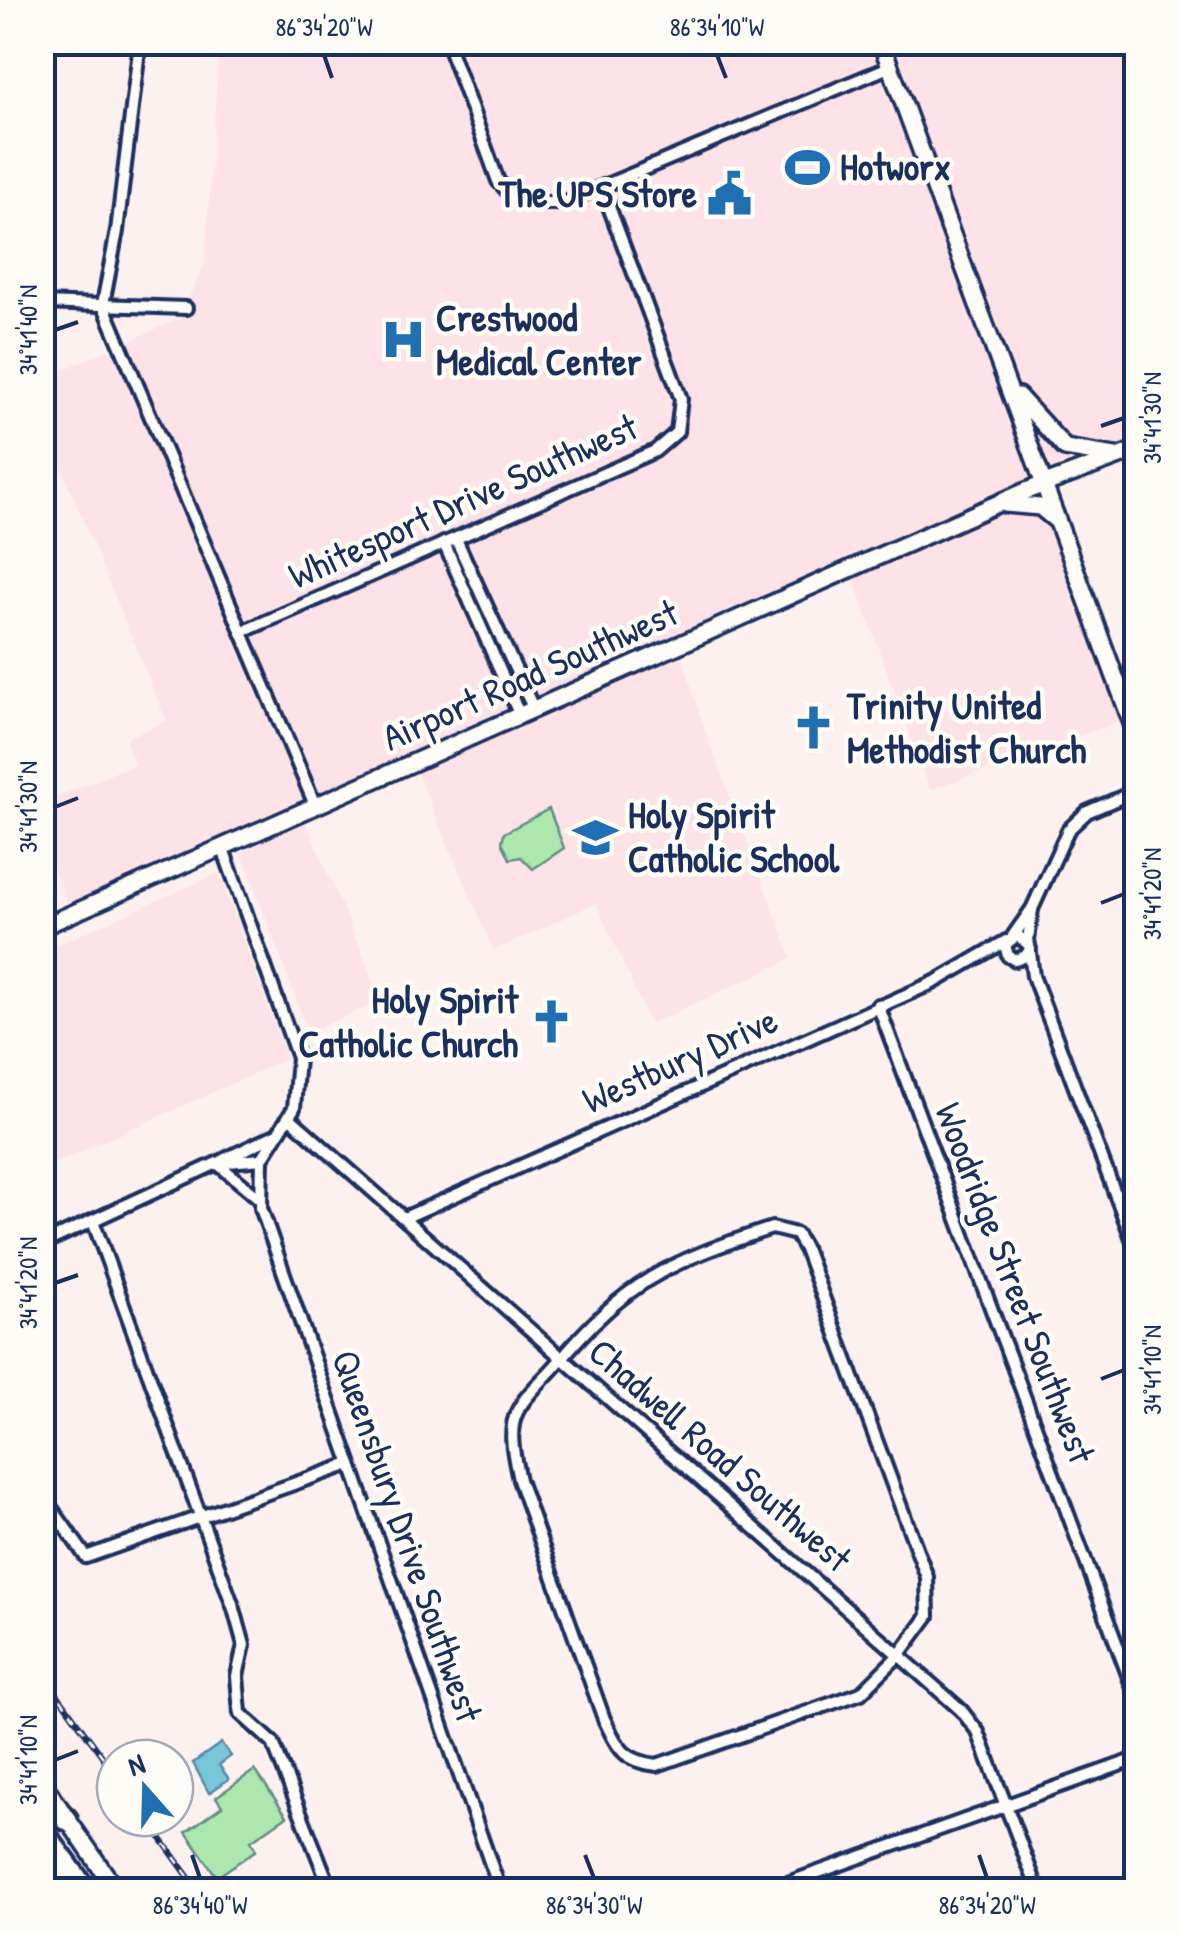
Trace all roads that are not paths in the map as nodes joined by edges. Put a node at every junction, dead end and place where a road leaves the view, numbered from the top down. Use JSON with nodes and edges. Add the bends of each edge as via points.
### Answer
{"nodes":[{"id":1,"x":140,"y":42,"type":"edge"},
{"id":2,"x":447,"y":42,"type":"edge"},
{"id":3,"x":881,"y":42,"type":"edge"},
{"id":4,"x":889,"y":66,"type":"junction"},
{"id":5,"x":602,"y":188,"type":"junction"},
{"id":6,"x":42,"y":302,"type":"edge"},
{"id":7,"x":103,"y":304,"type":"junction"},
{"id":8,"x":186,"y":308,"type":"dead end"},
{"id":9,"x":1007,"y":381,"type":"junction"},
{"id":10,"x":1136,"y":450,"type":"edge"},
{"id":11,"x":1119,"y":456,"type":"junction"},
{"id":12,"x":1044,"y":483,"type":"junction"},
{"id":13,"x":996,"y":504,"type":"junction"},
{"id":14,"x":1058,"y":522,"type":"junction"},
{"id":15,"x":456,"y":539,"type":"junction"},
{"id":16,"x":444,"y":543,"type":"junction"},
{"id":17,"x":242,"y":632,"type":"junction"},
{"id":18,"x":527,"y":713,"type":"junction"},
{"id":19,"x":1136,"y":734,"type":"edge"},
{"id":20,"x":1136,"y":792,"type":"edge"},
{"id":21,"x":315,"y":805,"type":"junction"},
{"id":22,"x":222,"y":846,"type":"junction"},
{"id":23,"x":1032,"y":909,"type":"junction"},
{"id":24,"x":42,"y":926,"type":"edge"},
{"id":25,"x":1010,"y":938,"type":"junction"},
{"id":26,"x":1029,"y":945,"type":"junction"},
{"id":27,"x":1011,"y":958,"type":"junction"},
{"id":28,"x":982,"y":959,"type":"junction"},
{"id":29,"x":1033,"y":976,"type":"junction"},
{"id":30,"x":878,"y":1005,"type":"junction"},
{"id":31,"x":290,"y":1118,"type":"junction"},
{"id":32,"x":278,"y":1133,"type":"junction"},
{"id":33,"x":262,"y":1159,"type":"junction"},
{"id":34,"x":217,"y":1163,"type":"junction"},
{"id":35,"x":260,"y":1200,"type":"junction"},
{"id":36,"x":404,"y":1218,"type":"junction"},
{"id":37,"x":93,"y":1221,"type":"junction"},
{"id":38,"x":42,"y":1244,"type":"edge"},
{"id":39,"x":1136,"y":1249,"type":"edge"},
{"id":40,"x":563,"y":1356,"type":"junction"},
{"id":41,"x":350,"y":1464,"type":"junction"},
{"id":42,"x":42,"y":1496,"type":"edge"},
{"id":43,"x":202,"y":1516,"type":"junction"},
{"id":44,"x":900,"y":1654,"type":"junction"},
{"id":45,"x":1136,"y":1696,"type":"edge"},
{"id":46,"x":1136,"y":1760,"type":"edge"},
{"id":47,"x":42,"y":1782,"type":"edge"},
{"id":48,"x":42,"y":1797,"type":"edge"},
{"id":49,"x":1009,"y":1806,"type":"junction"},
{"id":50,"x":66,"y":1819,"type":"junction"},
{"id":51,"x":42,"y":1831,"type":"edge"},
{"id":52,"x":42,"y":1855,"type":"edge"},
{"id":53,"x":68,"y":1890,"type":"edge"},
{"id":54,"x":86,"y":1890,"type":"edge"},
{"id":55,"x":116,"y":1890,"type":"edge"},
{"id":56,"x":331,"y":1890,"type":"edge"},
{"id":57,"x":500,"y":1890,"type":"edge"},
{"id":58,"x":768,"y":1890,"type":"edge"},
{"id":59,"x":1038,"y":1890,"type":"edge"}],
"edges":[{"from":1,"to":7,"type":"street"},
{"from":2,"to":5,"type":"street","via":[[492,169],[511,195],[547,206]]},
{"from":3,"to":4,"type":"main road"},
{"from":4,"to":5,"type":"street"},
{"from":4,"to":9,"type":"main road"},
{"from":5,"to":15,"type":"street","name":"Whitesport Drive Southwest","via":[[681,399],[682,421],[664,446]]},
{"from":6,"to":7,"type":"street"},
{"from":7,"to":8,"type":"street"},
{"from":7,"to":17,"type":"street"},
{"from":9,"to":11,"type":"main road","via":[[1065,448]]},
{"from":9,"to":12,"type":"main road"},
{"from":10,"to":11,"type":"main road","name":"Airport Road Southwest"},
{"from":11,"to":12,"type":"main road","name":"Airport Road Southwest"},
{"from":12,"to":13,"type":"main road","name":"Airport Road Southwest"},
{"from":12,"to":14,"type":"main road"},
{"from":13,"to":14,"type":"main road","via":[[1040,508]]},
{"from":13,"to":18,"type":"main road","name":"Airport Road Southwest"},
{"from":14,"to":19,"type":"main road"},
{"from":15,"to":16,"type":"street","name":"Whitesport Drive Southwest"},
{"from":15,"to":18,"type":"street"},
{"from":16,"to":17,"type":"street","name":"Whitesport Drive Southwest"},
{"from":16,"to":18,"type":"street"},
{"from":17,"to":21,"type":"street"},
{"from":18,"to":21,"type":"main road","name":"Airport Road Southwest"},
{"from":20,"to":23,"type":"street","name":"Westbury Drive","via":[[1087,812],[1068,830]]},
{"from":21,"to":22,"type":"main road","name":"Airport Road Southwest"},
{"from":22,"to":24,"type":"main road","name":"Airport Road Southwest"},
{"from":22,"to":31,"type":"street","name":"Queensbury Drive Southwest","via":[[296,1045],[299,1081]]},
{"from":23,"to":25,"type":"street","name":"Westbury Drive"},
{"from":23,"to":26,"type":"street","name":"Westbury Drive"},
{"from":25,"to":26,"type":"street"},
{"from":25,"to":27,"type":"street"},
{"from":25,"to":28,"type":"street","name":"Westbury Drive"},
{"from":26,"to":27,"type":"street","via":[[1026,956]]},
{"from":26,"to":29,"type":"street","name":"Westbury Drive"},
{"from":27,"to":28,"type":"street","name":"Westbury Drive"},
{"from":27,"to":29,"type":"street"},
{"from":28,"to":30,"type":"street","name":"Westbury Drive"},
{"from":29,"to":39,"type":"street"},
{"from":30,"to":36,"type":"street","name":"Westbury Drive"},
{"from":30,"to":45,"type":"street","name":"Woodridge Street Southwest"},
{"from":31,"to":32,"type":"street","name":"Queensbury Drive Southwest"},
{"from":31,"to":36,"type":"street","name":"Chadwell Road Southwest"},
{"from":32,"to":33,"type":"street","name":"Queensbury Drive Southwest"},
{"from":32,"to":34,"type":"street","name":"Queensbury Drive Southwest"},
{"from":33,"to":34,"type":"street"},
{"from":33,"to":35,"type":"street","name":"Queensbury Drive Southwest"},
{"from":34,"to":35,"type":"street"},
{"from":34,"to":37,"type":"street","name":"Queensbury Drive Southwest"},
{"from":35,"to":41,"type":"street","name":"Queensbury Drive Southwest"},
{"from":36,"to":40,"type":"street","name":"Chadwell Road Southwest"},
{"from":37,"to":38,"type":"street","name":"Queensbury Drive Southwest"},
{"from":37,"to":43,"type":"street"},
{"from":40,"to":44,"type":"street","name":"Chadwell Road Southwest"},
{"from":40,"to":44,"type":"street","via":[[639,1282],[709,1248],[772,1228],[796,1234],[927,1577],[928,1616]]},
{"from":40,"to":44,"type":"street","via":[[516,1412],[512,1440],[518,1480],[620,1754],[657,1765],[747,1735],[861,1693]]},
{"from":41,"to":43,"type":"street"},
{"from":41,"to":57,"type":"street","name":"Queensbury Drive Southwest"},
{"from":42,"to":43,"type":"street","via":[[86,1557]]},
{"from":43,"to":56,"type":"street","via":[[244,1646],[240,1713],[273,1744]]},
{"from":44,"to":49,"type":"street","name":"Chadwell Road Southwest","via":[[978,1732]]},
{"from":46,"to":49,"type":"street"},
{"from":47,"to":50,"type":"main road"},
{"from":48,"to":50,"type":"highway"},
{"from":49,"to":58,"type":"street"},
{"from":49,"to":59,"type":"street","name":"Chadwell Road Southwest"},
{"from":50,"to":55,"type":"main road"},
{"from":51,"to":54,"type":"highway"},
{"from":52,"to":53,"type":"highway"}]}
